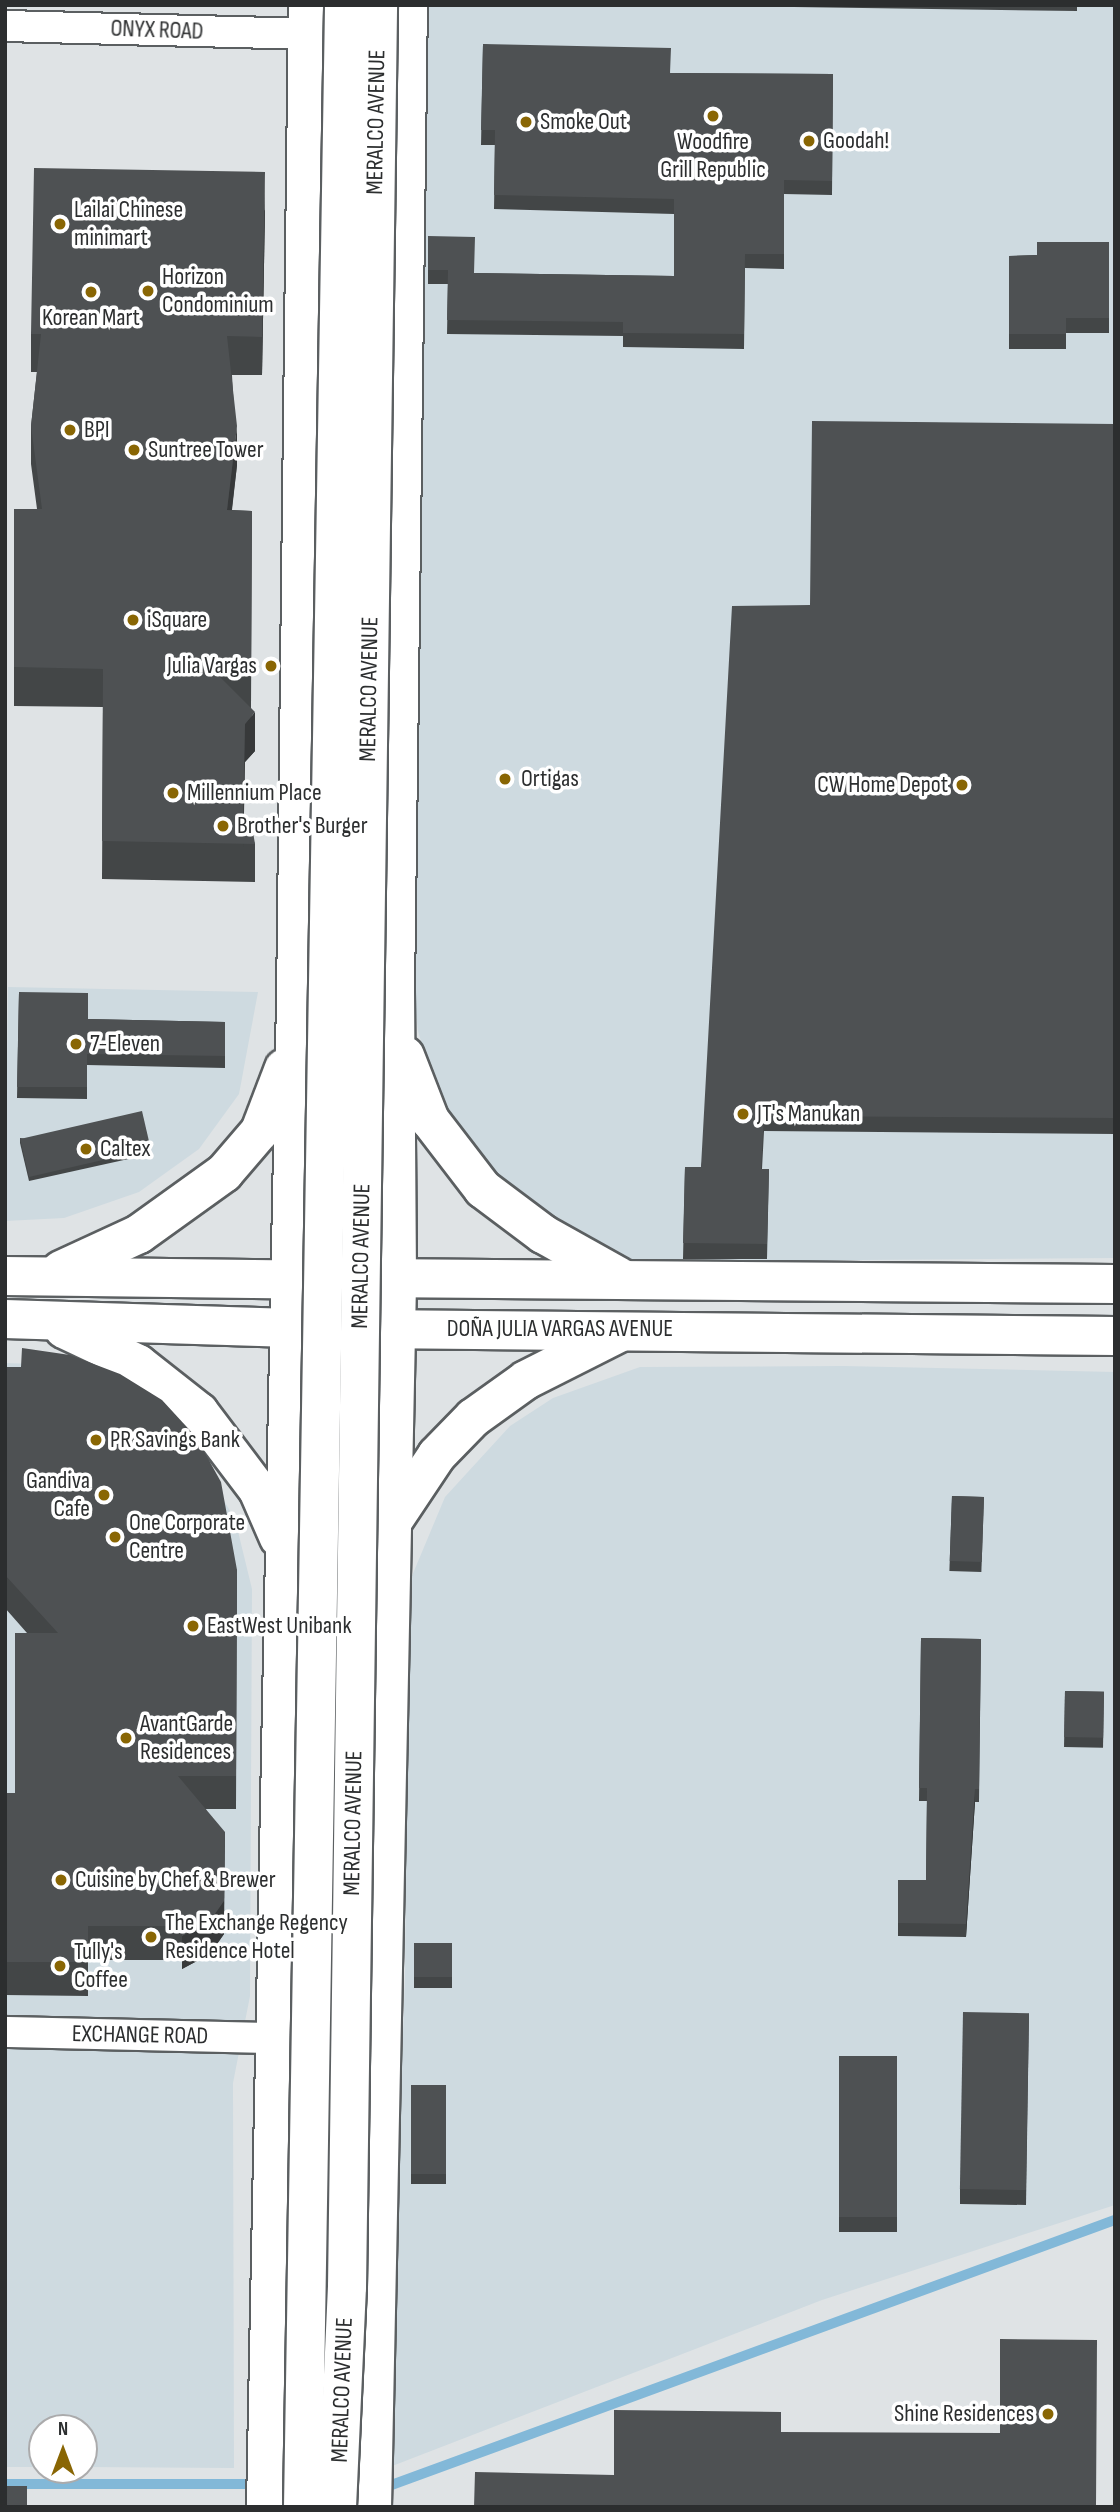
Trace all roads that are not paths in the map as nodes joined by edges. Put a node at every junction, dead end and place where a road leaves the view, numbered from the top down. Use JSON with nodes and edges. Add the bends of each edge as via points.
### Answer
{"nodes":[{"id":1,"x":344,"y":5,"type":"edge"},
{"id":2,"x":378,"y":5,"type":"edge"},
{"id":3,"x":408,"y":5,"type":"edge"},
{"id":4,"x":308,"y":20,"type":"edge"},
{"id":5,"x":5,"y":26,"type":"edge"},
{"id":6,"x":395,"y":1005,"type":"junction"},
{"id":7,"x":296,"y":1013,"type":"junction"},
{"id":8,"x":395,"y":1068,"type":"junction"},
{"id":9,"x":5,"y":1276,"type":"edge"},
{"id":10,"x":45,"y":1276,"type":"junction"},
{"id":11,"x":397,"y":1278,"type":"junction"},
{"id":12,"x":355,"y":1279,"type":"junction"},
{"id":13,"x":290,"y":1280,"type":"junction"},
{"id":14,"x":626,"y":1280,"type":"junction"},
{"id":15,"x":1115,"y":1284,"type":"edge"},
{"id":16,"x":24,"y":1319,"type":"edge"},
{"id":17,"x":396,"y":1328,"type":"junction"},
{"id":18,"x":631,"y":1328,"type":"junction"},
{"id":19,"x":289,"y":1329,"type":"junction"},
{"id":20,"x":354,"y":1329,"type":"junction"},
{"id":21,"x":1115,"y":1336,"type":"edge"},
{"id":22,"x":392,"y":1533,"type":"junction"},
{"id":23,"x":283,"y":1553,"type":"junction"},
{"id":24,"x":281,"y":1687,"type":"junction"},
{"id":25,"x":390,"y":1690,"type":"junction"},
{"id":26,"x":5,"y":2032,"type":"edge"},
{"id":27,"x":275,"y":2038,"type":"junction"},
{"id":28,"x":266,"y":2507,"type":"edge"},
{"id":29,"x":303,"y":2507,"type":"edge"},
{"id":30,"x":337,"y":2507,"type":"edge"},
{"id":31,"x":372,"y":2507,"type":"edge"}],
"edges":[{"from":1,"to":29,"type":"main road","name":"MERALCO AVENUE","bridge":true,"via":[[310,2294]]},
{"from":2,"to":30,"type":"main road","name":"MERALCO AVENUE","bridge":true,"via":[[347,2287]]},
{"from":3,"to":6,"type":"main road","name":"MERALCO AVENUE"},
{"from":4,"to":5,"type":"street","name":"ONYX ROAD"},
{"from":4,"to":7,"type":"main road"},
{"from":6,"to":7,"type":"main road","via":[[377,1036],[362,1048],[345,1052],[313,1040]]},
{"from":6,"to":8,"type":"main road","name":"MERALCO AVENUE"},
{"from":6,"to":14,"type":"main road","via":[[423,1105],[461,1164],[523,1221]]},
{"from":7,"to":10,"type":"main road","via":[[264,1121],[224,1173],[139,1234]]},
{"from":7,"to":13,"type":"main road"},
{"from":8,"to":11,"type":"main road","name":"MERALCO AVENUE"},
{"from":8,"to":12,"type":"main road","via":[[377,1082],[363,1116]]},
{"from":9,"to":10,"type":"main road","name":"DOÑA JULIA VARGAS AVENUE"},
{"from":10,"to":13,"type":"main road","name":"DOÑA JULIA VARGAS AVENUE"},
{"from":11,"to":12,"type":"main road","name":"DOÑA JULIA VARGAS AVENUE"},
{"from":11,"to":14,"type":"main road","name":"DOÑA JULIA VARGAS AVENUE"},
{"from":11,"to":17,"type":"main road","name":"MERALCO AVENUE"},
{"from":12,"to":13,"type":"main road","name":"DOÑA JULIA VARGAS AVENUE"},
{"from":12,"to":20,"type":"main road"},
{"from":13,"to":19,"type":"main road"},
{"from":14,"to":15,"type":"main road","name":"DOÑA JULIA VARGAS AVENUE"},
{"from":16,"to":19,"type":"main road","name":"DOÑA JULIA VARGAS AVENUE"},
{"from":16,"to":23,"type":"main road","via":[[138,1364],[190,1403],[258,1490]]},
{"from":17,"to":18,"type":"main road","name":"DOÑA JULIA VARGAS AVENUE"},
{"from":17,"to":20,"type":"main road","name":"DOÑA JULIA VARGAS AVENUE"},
{"from":17,"to":22,"type":"main road","name":"MERALCO AVENUE"},
{"from":18,"to":21,"type":"main road","name":"DOÑA JULIA VARGAS AVENUE"},
{"from":18,"to":22,"type":"main road","via":[[526,1380],[473,1418],[437,1455]]},
{"from":19,"to":20,"type":"main road","name":"DOÑA JULIA VARGAS AVENUE"},
{"from":19,"to":23,"type":"main road"},
{"from":20,"to":22,"type":"main road","via":[[353,1494],[370,1530]]},
{"from":22,"to":25,"type":"main road","name":"MERALCO AVENUE"},
{"from":23,"to":24,"type":"main road"},
{"from":24,"to":25,"type":"main road","via":[[305,1662],[326,1656],[358,1662]]},
{"from":24,"to":27,"type":"main road"},
{"from":25,"to":31,"type":"main road","name":"MERALCO AVENUE"},
{"from":26,"to":27,"type":"street","name":"EXCHANGE ROAD"},
{"from":27,"to":28,"type":"main road"}]}
